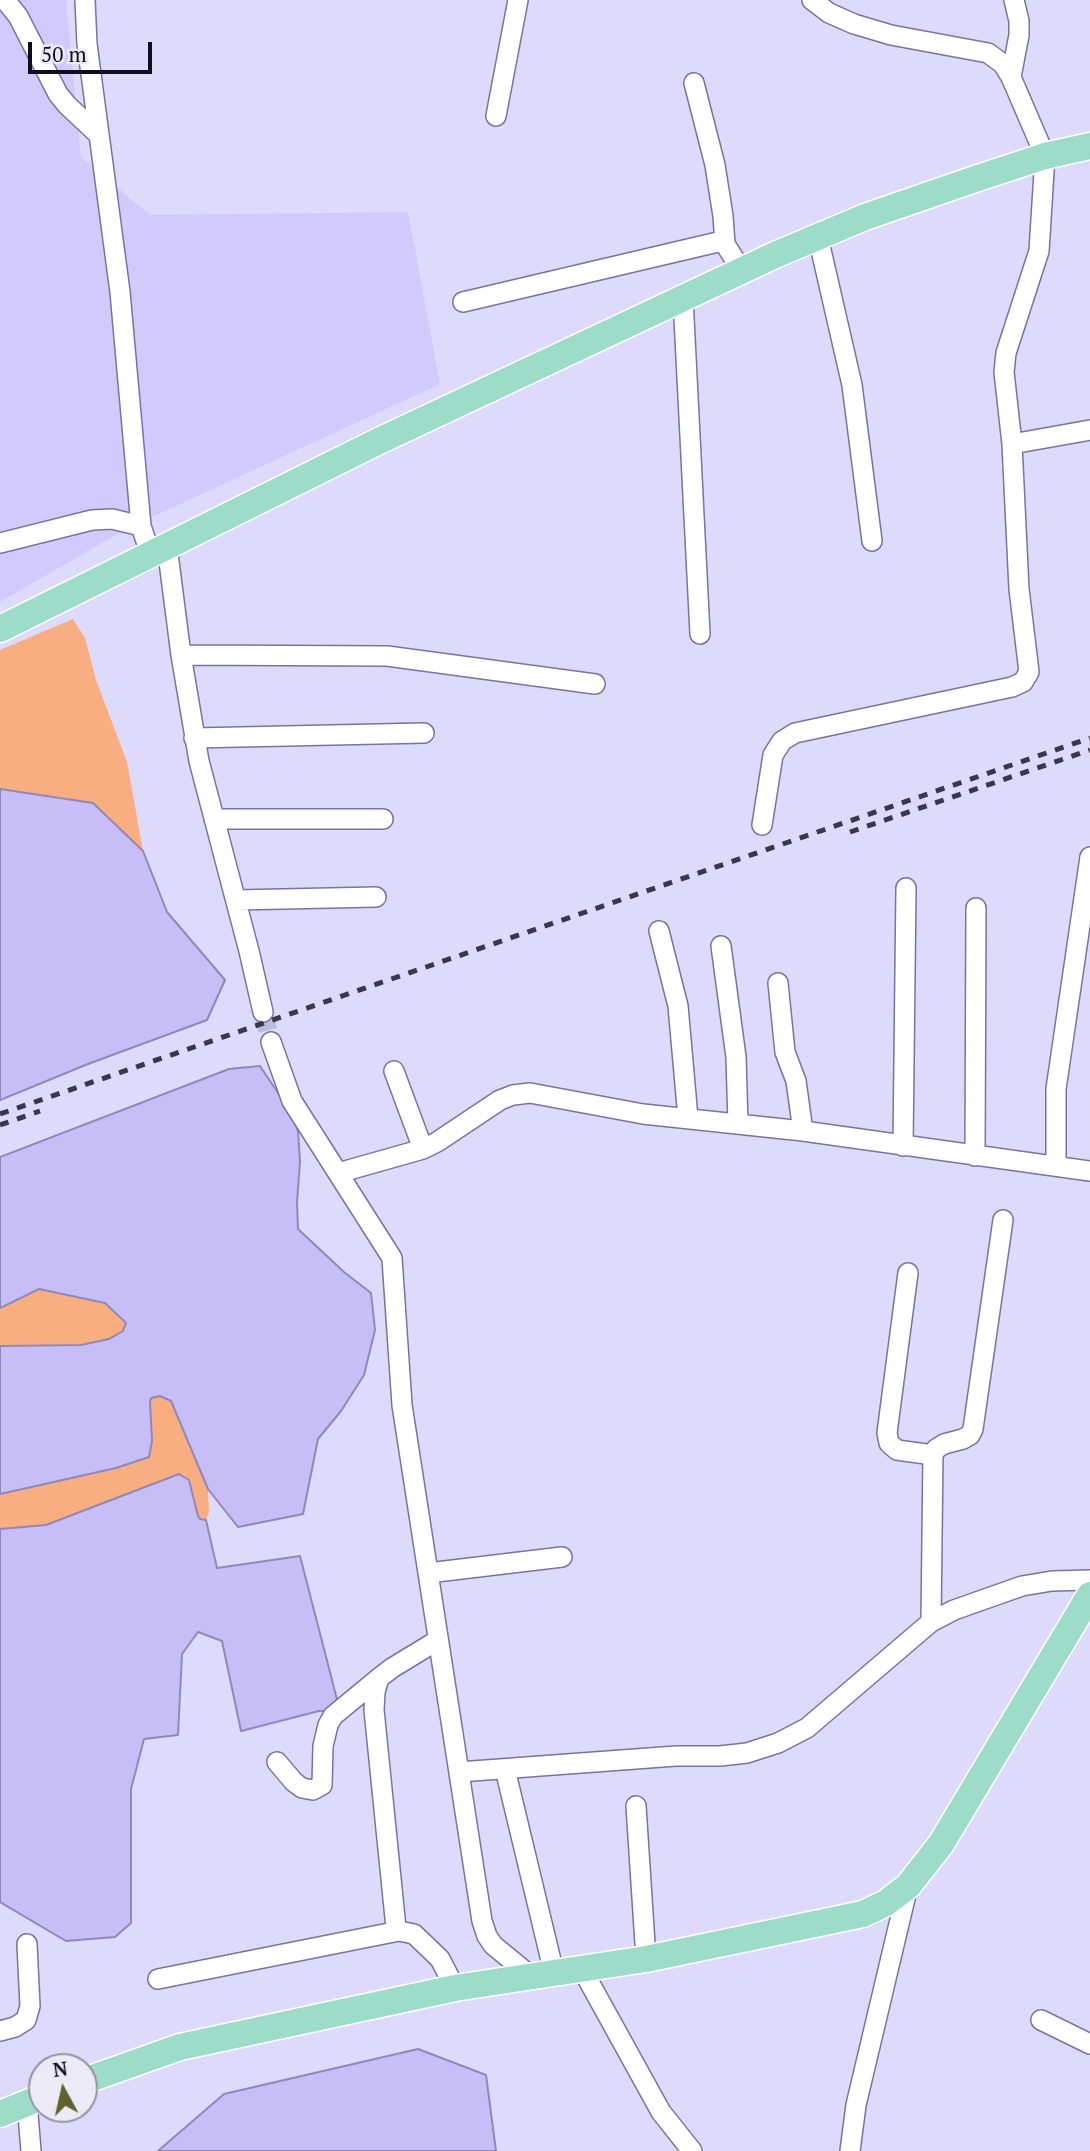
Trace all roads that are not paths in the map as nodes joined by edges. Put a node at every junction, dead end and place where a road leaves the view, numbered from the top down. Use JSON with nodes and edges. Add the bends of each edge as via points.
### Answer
{"nodes":[{"id":1,"x":5,"y":0,"type":"edge"},
{"id":2,"x":85,"y":0,"type":"edge"},
{"id":3,"x":518,"y":0,"type":"edge"},
{"id":4,"x":812,"y":0,"type":"edge"},
{"id":5,"x":1014,"y":0,"type":"edge"},
{"id":6,"x":1011,"y":77,"type":"junction"},
{"id":7,"x":694,"y":83,"type":"dead end"},
{"id":8,"x":496,"y":116,"type":"dead end"},
{"id":9,"x":99,"y":135,"type":"junction"},
{"id":10,"x":1090,"y":146,"type":"edge"},
{"id":11,"x":1045,"y":156,"type":"junction"},
{"id":12,"x":818,"y":237,"type":"junction"},
{"id":13,"x":725,"y":244,"type":"junction"},
{"id":14,"x":742,"y":271,"type":"junction"},
{"id":15,"x":683,"y":298,"type":"junction"},
{"id":16,"x":463,"y":302,"type":"dead end"},
{"id":17,"x":1090,"y":430,"type":"edge"},
{"id":18,"x":1012,"y":444,"type":"junction"},
{"id":19,"x":141,"y":526,"type":"junction"},
{"id":20,"x":872,"y":541,"type":"dead end"},
{"id":21,"x":0,"y":543,"type":"edge"},
{"id":22,"x":162,"y":548,"type":"junction"},
{"id":23,"x":0,"y":629,"type":"edge"},
{"id":24,"x":700,"y":634,"type":"dead end"},
{"id":25,"x":181,"y":655,"type":"junction"},
{"id":26,"x":595,"y":684,"type":"dead end"},
{"id":27,"x":424,"y":733,"type":"dead end"},
{"id":28,"x":194,"y":738,"type":"junction"},
{"id":29,"x":214,"y":819,"type":"junction"},
{"id":30,"x":383,"y":819,"type":"dead end"},
{"id":31,"x":762,"y":825,"type":"dead end"},
{"id":32,"x":1090,"y":857,"type":"edge"},
{"id":33,"x":906,"y":887,"type":"dead end"},
{"id":34,"x":376,"y":897,"type":"dead end"},
{"id":35,"x":236,"y":900,"type":"junction"},
{"id":36,"x":976,"y":908,"type":"dead end"},
{"id":37,"x":659,"y":930,"type":"dead end"},
{"id":38,"x":721,"y":946,"type":"dead end"},
{"id":39,"x":778,"y":983,"type":"dead end"},
{"id":40,"x":263,"y":1012,"type":"tunnel mouth"},
{"id":41,"x":271,"y":1042,"type":"tunnel mouth"},
{"id":42,"x":394,"y":1071,"type":"dead end"},
{"id":43,"x":688,"y":1118,"type":"junction"},
{"id":44,"x":738,"y":1124,"type":"junction"},
{"id":45,"x":803,"y":1131,"type":"junction"},
{"id":46,"x":903,"y":1146,"type":"junction"},
{"id":47,"x":423,"y":1149,"type":"junction"},
{"id":48,"x":975,"y":1156,"type":"junction"},
{"id":49,"x":1056,"y":1166,"type":"junction"},
{"id":50,"x":1090,"y":1171,"type":"edge"},
{"id":51,"x":338,"y":1173,"type":"junction"},
{"id":52,"x":1003,"y":1220,"type":"dead end"},
{"id":53,"x":908,"y":1273,"type":"dead end"},
{"id":54,"x":933,"y":1455,"type":"junction"},
{"id":55,"x":562,"y":1557,"type":"dead end"},
{"id":56,"x":428,"y":1573,"type":"junction"},
{"id":57,"x":1090,"y":1580,"type":"edge"},
{"id":58,"x":1090,"y":1595,"type":"edge"},
{"id":59,"x":931,"y":1622,"type":"junction"},
{"id":60,"x":439,"y":1640,"type":"junction"},
{"id":61,"x":379,"y":1678,"type":"junction"},
{"id":62,"x":277,"y":1762,"type":"dead end"},
{"id":63,"x":505,"y":1769,"type":"junction"},
{"id":64,"x":458,"y":1772,"type":"junction"},
{"id":65,"x":636,"y":1806,"type":"dead end"},
{"id":66,"x":908,"y":1886,"type":"junction"},
{"id":67,"x":399,"y":1931,"type":"junction"},
{"id":68,"x":27,"y":1944,"type":"dead end"},
{"id":69,"x":646,"y":1959,"type":"junction"},
{"id":70,"x":582,"y":1969,"type":"junction"},
{"id":71,"x":543,"y":1975,"type":"junction"},
{"id":72,"x":159,"y":1979,"type":"dead end"},
{"id":73,"x":455,"y":1987,"type":"junction"},
{"id":74,"x":1041,"y":2020,"type":"dead end"},
{"id":75,"x":0,"y":2031,"type":"edge"},
{"id":76,"x":1090,"y":2044,"type":"edge"},
{"id":77,"x":98,"y":2076,"type":"edge"},
{"id":78,"x":28,"y":2102,"type":"edge"},
{"id":79,"x":0,"y":2114,"type":"edge"},
{"id":80,"x":33,"y":2123,"type":"edge"},
{"id":81,"x":32,"y":2151,"type":"edge"},
{"id":82,"x":692,"y":2151,"type":"edge"},
{"id":83,"x":850,"y":2151,"type":"edge"}],
"edges":[{"from":1,"to":9,"type":"street","via":[[58,94]]},
{"from":2,"to":9,"type":"street"},
{"from":3,"to":8,"type":"street"},
{"from":4,"to":6,"type":"street","via":[[829,13],[891,35],[988,53]]},
{"from":5,"to":6,"type":"street","via":[[1019,35]]},
{"from":6,"to":11,"type":"street"},
{"from":7,"to":13,"type":"street","via":[[715,165]]},
{"from":9,"to":19,"type":"street","via":[[120,292]]},
{"from":10,"to":11,"type":"main road"},
{"from":11,"to":12,"type":"main road"},
{"from":11,"to":18,"type":"street","via":[[1039,251],[1004,372]]},
{"from":12,"to":14,"type":"main road"},
{"from":12,"to":20,"type":"street","via":[[852,385]]},
{"from":13,"to":14,"type":"street"},
{"from":13,"to":16,"type":"street","via":[[705,244]]},
{"from":14,"to":15,"type":"main road"},
{"from":15,"to":22,"type":"main road"},
{"from":15,"to":24,"type":"street"},
{"from":17,"to":18,"type":"street"},
{"from":18,"to":31,"type":"street","via":[[1019,589],[1029,672],[1023,682],[795,733],[782,741],[773,755]]},
{"from":19,"to":21,"type":"street","via":[[92,520]]},
{"from":19,"to":22,"type":"street","via":[[146,541]]},
{"from":22,"to":23,"type":"main road"},
{"from":22,"to":25,"type":"street"},
{"from":25,"to":26,"type":"street","via":[[387,656]]},
{"from":25,"to":28,"type":"street"},
{"from":27,"to":28,"type":"street"},
{"from":28,"to":29,"type":"street"},
{"from":29,"to":30,"type":"street"},
{"from":29,"to":35,"type":"street"},
{"from":32,"to":49,"type":"street","via":[[1056,1089]]},
{"from":33,"to":46,"type":"street"},
{"from":34,"to":35,"type":"street"},
{"from":35,"to":40,"type":"street"},
{"from":36,"to":48,"type":"street"},
{"from":37,"to":43,"type":"street","via":[[678,1006]]},
{"from":38,"to":44,"type":"street","via":[[736,1057]]},
{"from":39,"to":45,"type":"street","via":[[785,1052],[796,1081]]},
{"from":41,"to":51,"type":"street","via":[[292,1101]]},
{"from":42,"to":47,"type":"street"},
{"from":43,"to":44,"type":"street"},
{"from":43,"to":47,"type":"street","via":[[530,1093],[500,1100]]},
{"from":44,"to":45,"type":"street"},
{"from":45,"to":46,"type":"street"},
{"from":46,"to":48,"type":"street"},
{"from":47,"to":51,"type":"street"},
{"from":48,"to":49,"type":"street"},
{"from":49,"to":50,"type":"street"},
{"from":51,"to":56,"type":"street","via":[[392,1258],[402,1405]]},
{"from":52,"to":54,"type":"street","via":[[973,1429]]},
{"from":53,"to":54,"type":"street","via":[[887,1433],[897,1450]]},
{"from":54,"to":59,"type":"street"},
{"from":55,"to":56,"type":"street"},
{"from":56,"to":60,"type":"street"},
{"from":57,"to":59,"type":"street","via":[[1022,1586]]},
{"from":58,"to":66,"type":"main road","via":[[940,1844]]},
{"from":59,"to":63,"type":"street","via":[[807,1728],[778,1743],[720,1756]]},
{"from":60,"to":61,"type":"street"},
{"from":60,"to":64,"type":"street"},
{"from":61,"to":62,"type":"street","via":[[328,1725],[322,1784],[313,1790],[302,1788]]},
{"from":61,"to":67,"type":"street","via":[[374,1710]]},
{"from":63,"to":64,"type":"street"},
{"from":63,"to":71,"type":"street"},
{"from":64,"to":71,"type":"street","via":[[487,1936],[507,1958]]},
{"from":65,"to":69,"type":"street"},
{"from":66,"to":69,"type":"main road","via":[[863,1914]]},
{"from":66,"to":83,"type":"street","via":[[856,2105]]},
{"from":67,"to":72,"type":"street"},
{"from":67,"to":73,"type":"street","via":[[414,1934],[440,1959]]},
{"from":68,"to":75,"type":"street","via":[[30,2006],[26,2020]]},
{"from":69,"to":70,"type":"main road"},
{"from":70,"to":71,"type":"main road"},
{"from":70,"to":82,"type":"street","via":[[661,2112]]},
{"from":71,"to":73,"type":"main road"},
{"from":73,"to":77,"type":"main road","via":[[180,2047]]},
{"from":74,"to":76,"type":"street"},
{"from":78,"to":79,"type":"main road"},
{"from":80,"to":81,"type":"street"}]}
